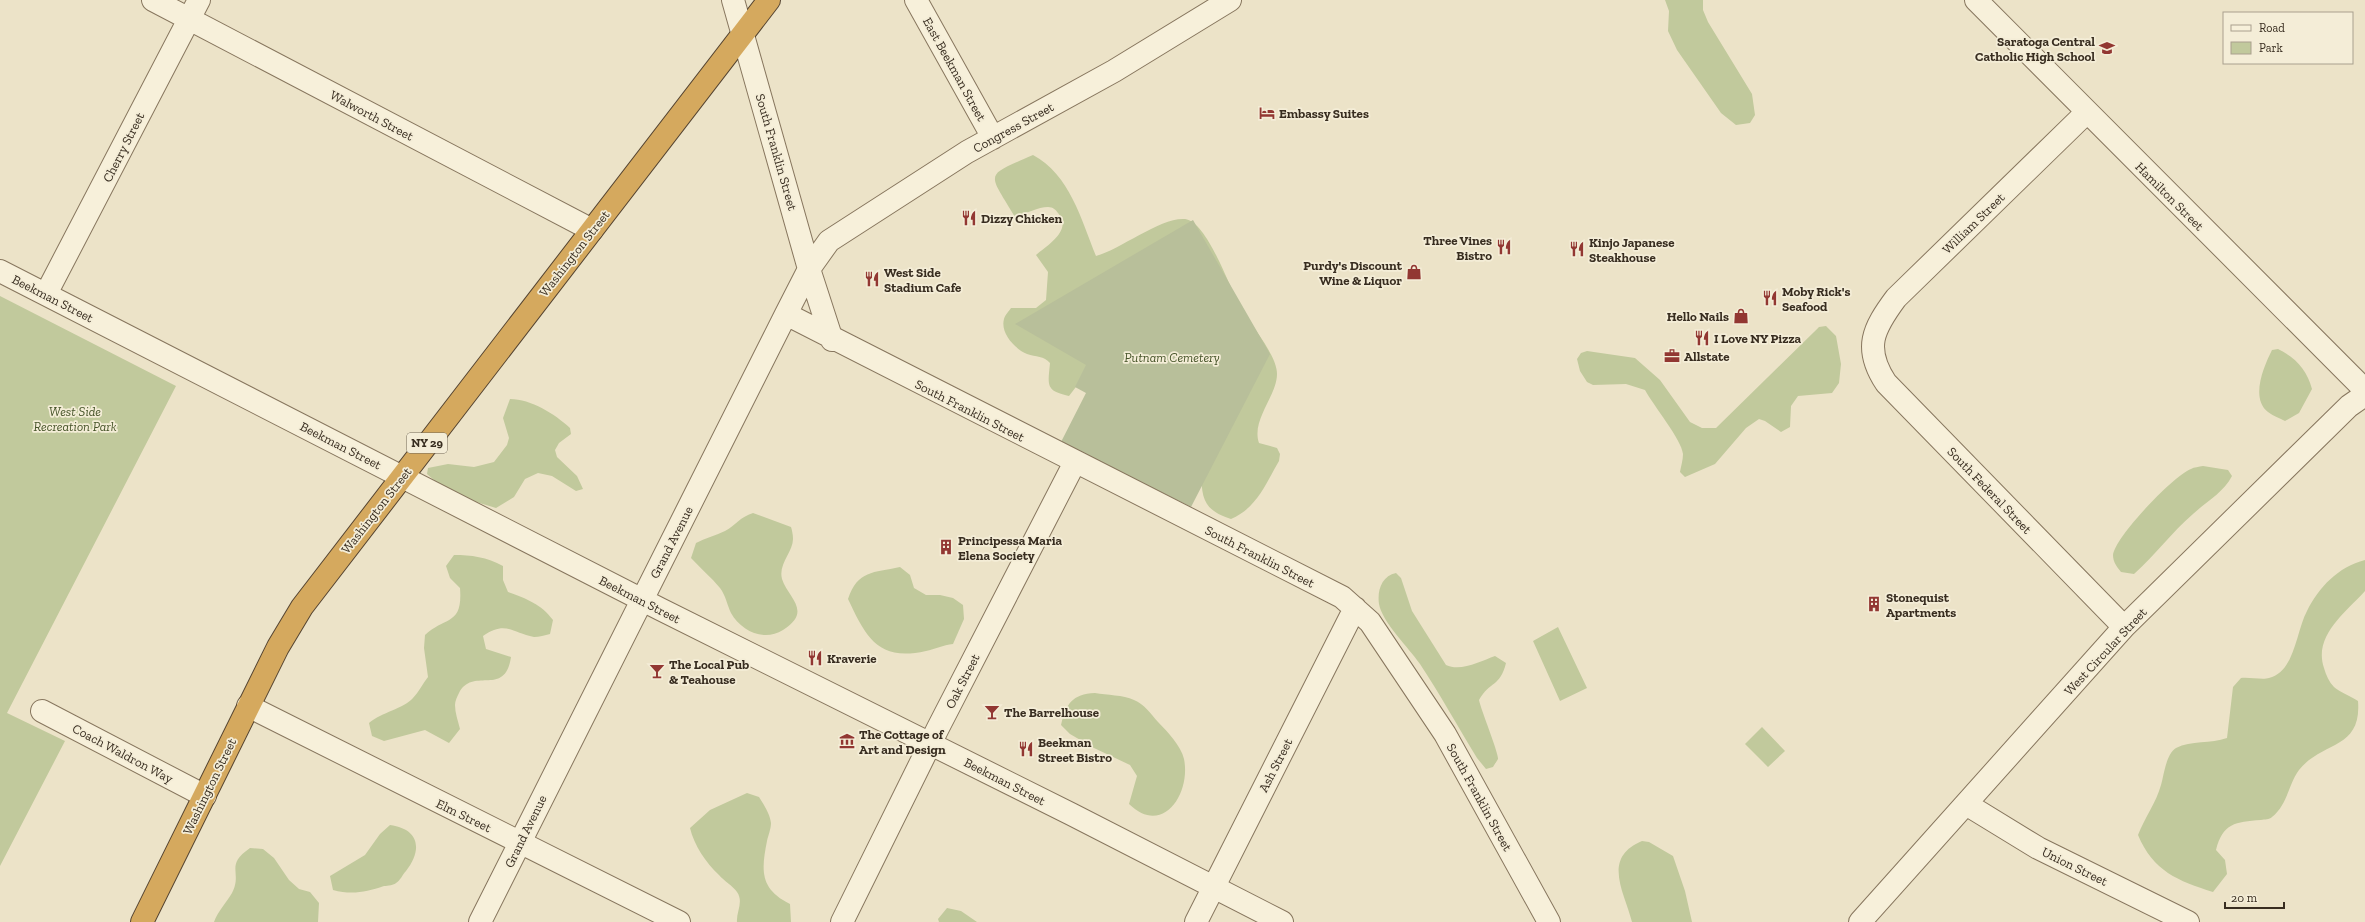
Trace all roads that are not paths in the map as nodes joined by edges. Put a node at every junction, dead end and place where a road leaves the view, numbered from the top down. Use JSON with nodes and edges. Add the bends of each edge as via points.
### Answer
{"nodes":[{"id":1,"x":153,"y":0,"type":"edge"},
{"id":2,"x":199,"y":0,"type":"edge"},
{"id":3,"x":733,"y":0,"type":"edge"},
{"id":4,"x":769,"y":0,"type":"edge"},
{"id":5,"x":916,"y":0,"type":"edge"},
{"id":6,"x":1230,"y":0,"type":"edge"},
{"id":7,"x":1976,"y":0,"type":"edge"},
{"id":8,"x":189,"y":19,"type":"junction"},
{"id":9,"x":743,"y":33,"type":"junction"},
{"id":10,"x":2087,"y":112,"type":"junction"},
{"id":11,"x":993,"y":138,"type":"junction"},
{"id":12,"x":592,"y":230,"type":"junction"},
{"id":13,"x":809,"y":269,"type":"junction"},
{"id":14,"x":0,"y":271,"type":"edge"},
{"id":15,"x":46,"y":294,"type":"junction"},
{"id":16,"x":786,"y":314,"type":"junction"},
{"id":17,"x":832,"y":340,"type":"junction"},
{"id":18,"x":1871,"y":343,"type":"joint"},
{"id":19,"x":2365,"y":390,"type":"edge"},
{"id":20,"x":2365,"y":395,"type":"edge"},
{"id":21,"x":1075,"y":462,"type":"junction"},
{"id":22,"x":402,"y":476,"type":"junction"},
{"id":23,"x":642,"y":600,"type":"junction"},
{"id":24,"x":1355,"y":608,"type":"junction"},
{"id":25,"x":2124,"y":627,"type":"junction"},
{"id":26,"x":248,"y":706,"type":"junction"},
{"id":27,"x":42,"y":711,"type":"dead end"},
{"id":28,"x":931,"y":744,"type":"junction"},
{"id":29,"x":204,"y":796,"type":"junction"},
{"id":30,"x":1966,"y":804,"type":"junction"},
{"id":31,"x":520,"y":842,"type":"junction"},
{"id":32,"x":1214,"y":887,"type":"junction"},
{"id":33,"x":142,"y":922,"type":"edge"},
{"id":34,"x":480,"y":922,"type":"edge"},
{"id":35,"x":679,"y":922,"type":"edge"},
{"id":36,"x":842,"y":922,"type":"edge"},
{"id":37,"x":1196,"y":922,"type":"edge"},
{"id":38,"x":1282,"y":922,"type":"edge"},
{"id":39,"x":1549,"y":922,"type":"edge"},
{"id":40,"x":1860,"y":922,"type":"edge"},
{"id":41,"x":2188,"y":922,"type":"edge"}],
"edges":[{"from":1,"to":8,"type":"street","name":"Walworth Street"},
{"from":2,"to":8,"type":"street","name":"Cherry Street"},
{"from":3,"to":9,"type":"street","name":"South Franklin Street"},
{"from":4,"to":9,"type":"highway","name":"Washington Street","number":"NY 29"},
{"from":5,"to":11,"type":"street","name":"East Beekman Street"},
{"from":6,"to":11,"type":"street","name":"Congress Street","via":[[1114,71]]},
{"from":7,"to":10,"type":"street","name":"Hamilton Street"},
{"from":8,"to":12,"type":"street","name":"Walworth Street"},
{"from":8,"to":15,"type":"street","name":"Cherry Street"},
{"from":9,"to":12,"type":"highway","name":"Washington Street","number":"NY 29"},
{"from":9,"to":13,"type":"street","name":"South Franklin Street"},
{"from":10,"to":18,"type":"street","name":"William Street","via":[[1896,298],[1881,318]]},
{"from":10,"to":19,"type":"street","name":"Hamilton Street"},
{"from":11,"to":13,"type":"street","name":"Congress Street","via":[[829,241]]},
{"from":12,"to":22,"type":"highway","name":"Washington Street","number":"NY 29"},
{"from":13,"to":16,"type":"street","name":"Grand Avenue"},
{"from":13,"to":17,"type":"street","name":"South Franklin Street"},
{"from":14,"to":15,"type":"street","name":"Beekman Street"},
{"from":15,"to":22,"type":"street","name":"Beekman Street"},
{"from":16,"to":17,"type":"street","name":"South Franklin Street"},
{"from":16,"to":23,"type":"street","name":"Grand Avenue"},
{"from":17,"to":21,"type":"street","name":"South Franklin Street"},
{"from":18,"to":25,"type":"street","name":"South Federal Street","via":[[1877,369],[1886,383]]},
{"from":20,"to":25,"type":"street","name":"West Circular Street","via":[[2349,406]]},
{"from":21,"to":24,"type":"street","name":"South Franklin Street","via":[[1342,597]]},
{"from":21,"to":28,"type":"street","name":"Oak Street"},
{"from":22,"to":23,"type":"street","name":"Beekman Street"},
{"from":22,"to":26,"type":"highway","name":"Washington Street","number":"NY 29","via":[[302,607]]},
{"from":23,"to":28,"type":"street","name":"Beekman Street"},
{"from":23,"to":31,"type":"street","name":"Grand Avenue"},
{"from":24,"to":32,"type":"street","name":"Ash Street"},
{"from":24,"to":39,"type":"street","name":"South Franklin Street","via":[[1370,622],[1445,734]]},
{"from":25,"to":30,"type":"street","name":"West Circular Street"},
{"from":26,"to":29,"type":"highway","name":"Washington Street","number":"NY 29"},
{"from":26,"to":31,"type":"street","name":"Elm Street"},
{"from":27,"to":29,"type":"street","name":"Coach Waldron Way"},
{"from":28,"to":32,"type":"street","name":"Beekman Street"},
{"from":28,"to":36,"type":"street","name":"Oak Street"},
{"from":29,"to":33,"type":"highway","name":"Washington Street","number":"NY 29"},
{"from":30,"to":40,"type":"street","name":"West Circular Street"},
{"from":30,"to":41,"type":"street","name":"Union Street","via":[[2038,848]]},
{"from":31,"to":34,"type":"street","name":"Grand Avenue"},
{"from":31,"to":35,"type":"street","name":"Elm Street"},
{"from":32,"to":37,"type":"street","name":"Ash Street"},
{"from":32,"to":38,"type":"street","name":"Beekman Street"}]}
